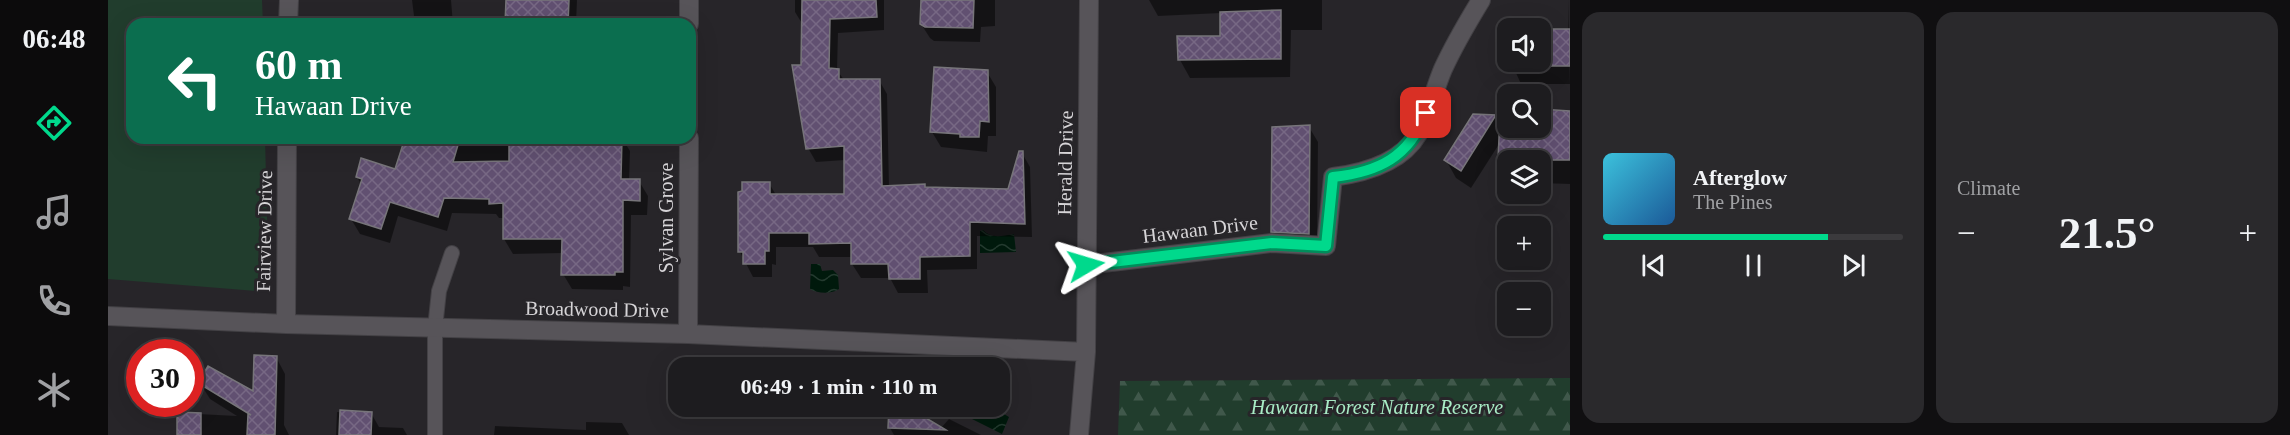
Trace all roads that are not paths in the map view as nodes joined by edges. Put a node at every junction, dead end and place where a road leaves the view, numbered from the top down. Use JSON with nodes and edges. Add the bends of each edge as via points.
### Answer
{"nodes":[{"id":1,"x":289,"y":0,"type":"edge"},
{"id":2,"x":689,"y":0,"type":"edge"},
{"id":3,"x":1089,"y":0,"type":"edge"},
{"id":4,"x":1481,"y":0,"type":"edge"},
{"id":5,"x":288,"y":18,"type":"edge"},
{"id":6,"x":689,"y":18,"type":"edge"},
{"id":7,"x":287,"y":144,"type":"edge"},
{"id":8,"x":689,"y":144,"type":"edge"},
{"id":9,"x":452,"y":253,"type":"dead end"},
{"id":10,"x":1086,"y":265,"type":"junction"},
{"id":11,"x":108,"y":316,"type":"edge"},
{"id":12,"x":286,"y":324,"type":"junction"},
{"id":13,"x":435,"y":328,"type":"junction"},
{"id":14,"x":688,"y":334,"type":"junction"},
{"id":15,"x":1086,"y":352,"type":"junction"},
{"id":16,"x":435,"y":435,"type":"edge"},
{"id":17,"x":1079,"y":435,"type":"edge"}],
"edges":[{"from":1,"to":5,"type":"street"},
{"from":2,"to":6,"type":"street"},
{"from":3,"to":10,"type":"street","name":"Herald Drive"},
{"from":4,"to":10,"type":"street","name":"Hawaan Drive","via":[[1456,40],[1418,134],[1381,165],[1358,174],[1333,177],[1326,246],[1272,243]]},
{"from":7,"to":12,"type":"street","name":"Fairview Drive"},
{"from":8,"to":14,"type":"street","name":"Sylvan Grove"},
{"from":9,"to":13,"type":"lane","via":[[439,291]]},
{"from":10,"to":15,"type":"street","name":"Herald Drive"},
{"from":11,"to":12,"type":"street","name":"Broadwood Drive"},
{"from":12,"to":13,"type":"street","name":"Broadwood Drive"},
{"from":13,"to":14,"type":"street","name":"Broadwood Drive"},
{"from":13,"to":16,"type":"lane"},
{"from":14,"to":15,"type":"street","name":"Broadwood Drive"},
{"from":15,"to":17,"type":"street","name":"Herald Drive"}]}
